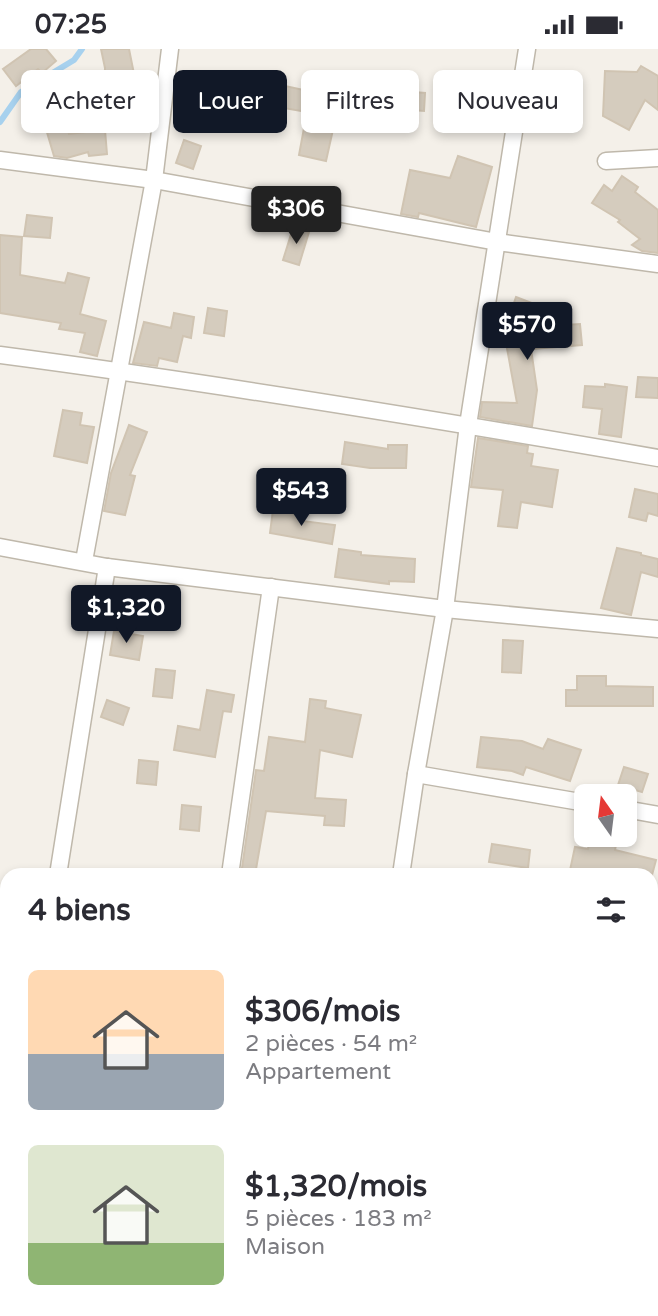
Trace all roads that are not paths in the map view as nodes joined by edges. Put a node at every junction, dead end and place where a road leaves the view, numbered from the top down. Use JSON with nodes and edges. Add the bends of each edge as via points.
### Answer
{"nodes":[{"id":1,"x":170,"y":49,"type":"edge"},
{"id":2,"x":527,"y":49,"type":"edge"},
{"id":3,"x":658,"y":157,"type":"edge"},
{"id":4,"x":0,"y":160,"type":"edge"},
{"id":5,"x":606,"y":161,"type":"dead end"},
{"id":6,"x":154,"y":180,"type":"junction"},
{"id":7,"x":497,"y":242,"type":"junction"},
{"id":8,"x":658,"y":264,"type":"edge"},
{"id":9,"x":0,"y":355,"type":"edge"},
{"id":10,"x":118,"y":371,"type":"junction"},
{"id":11,"x":468,"y":425,"type":"junction"},
{"id":12,"x":658,"y":458,"type":"edge"},
{"id":13,"x":0,"y":547,"type":"edge"},
{"id":14,"x":84,"y":561,"type":"junction"},
{"id":15,"x":107,"y":567,"type":"junction"},
{"id":16,"x":271,"y":587,"type":"junction"},
{"id":17,"x":445,"y":609,"type":"junction"},
{"id":18,"x":658,"y":629,"type":"edge"},
{"id":19,"x":416,"y":774,"type":"junction"},
{"id":20,"x":574,"y":801,"type":"edge"},
{"id":21,"x":637,"y":811,"type":"edge"},
{"id":22,"x":658,"y":815,"type":"edge"},
{"id":23,"x":59,"y":868,"type":"edge"},
{"id":24,"x":231,"y":868,"type":"edge"},
{"id":25,"x":402,"y":868,"type":"edge"}],
"edges":[{"from":1,"to":6,"type":"street"},
{"from":2,"to":7,"type":"street"},
{"from":3,"to":5,"type":"street"},
{"from":4,"to":6,"type":"street"},
{"from":6,"to":7,"type":"street"},
{"from":6,"to":10,"type":"street"},
{"from":7,"to":8,"type":"street"},
{"from":7,"to":11,"type":"street"},
{"from":9,"to":10,"type":"street"},
{"from":10,"to":11,"type":"street"},
{"from":10,"to":14,"type":"street"},
{"from":11,"to":12,"type":"street"},
{"from":11,"to":17,"type":"street"},
{"from":13,"to":14,"type":"street"},
{"from":14,"to":15,"type":"street"},
{"from":15,"to":16,"type":"street"},
{"from":15,"to":23,"type":"street"},
{"from":16,"to":17,"type":"street"},
{"from":16,"to":24,"type":"street"},
{"from":17,"to":18,"type":"street"},
{"from":17,"to":19,"type":"street"},
{"from":19,"to":20,"type":"street"},
{"from":19,"to":25,"type":"street"},
{"from":21,"to":22,"type":"street"}]}
